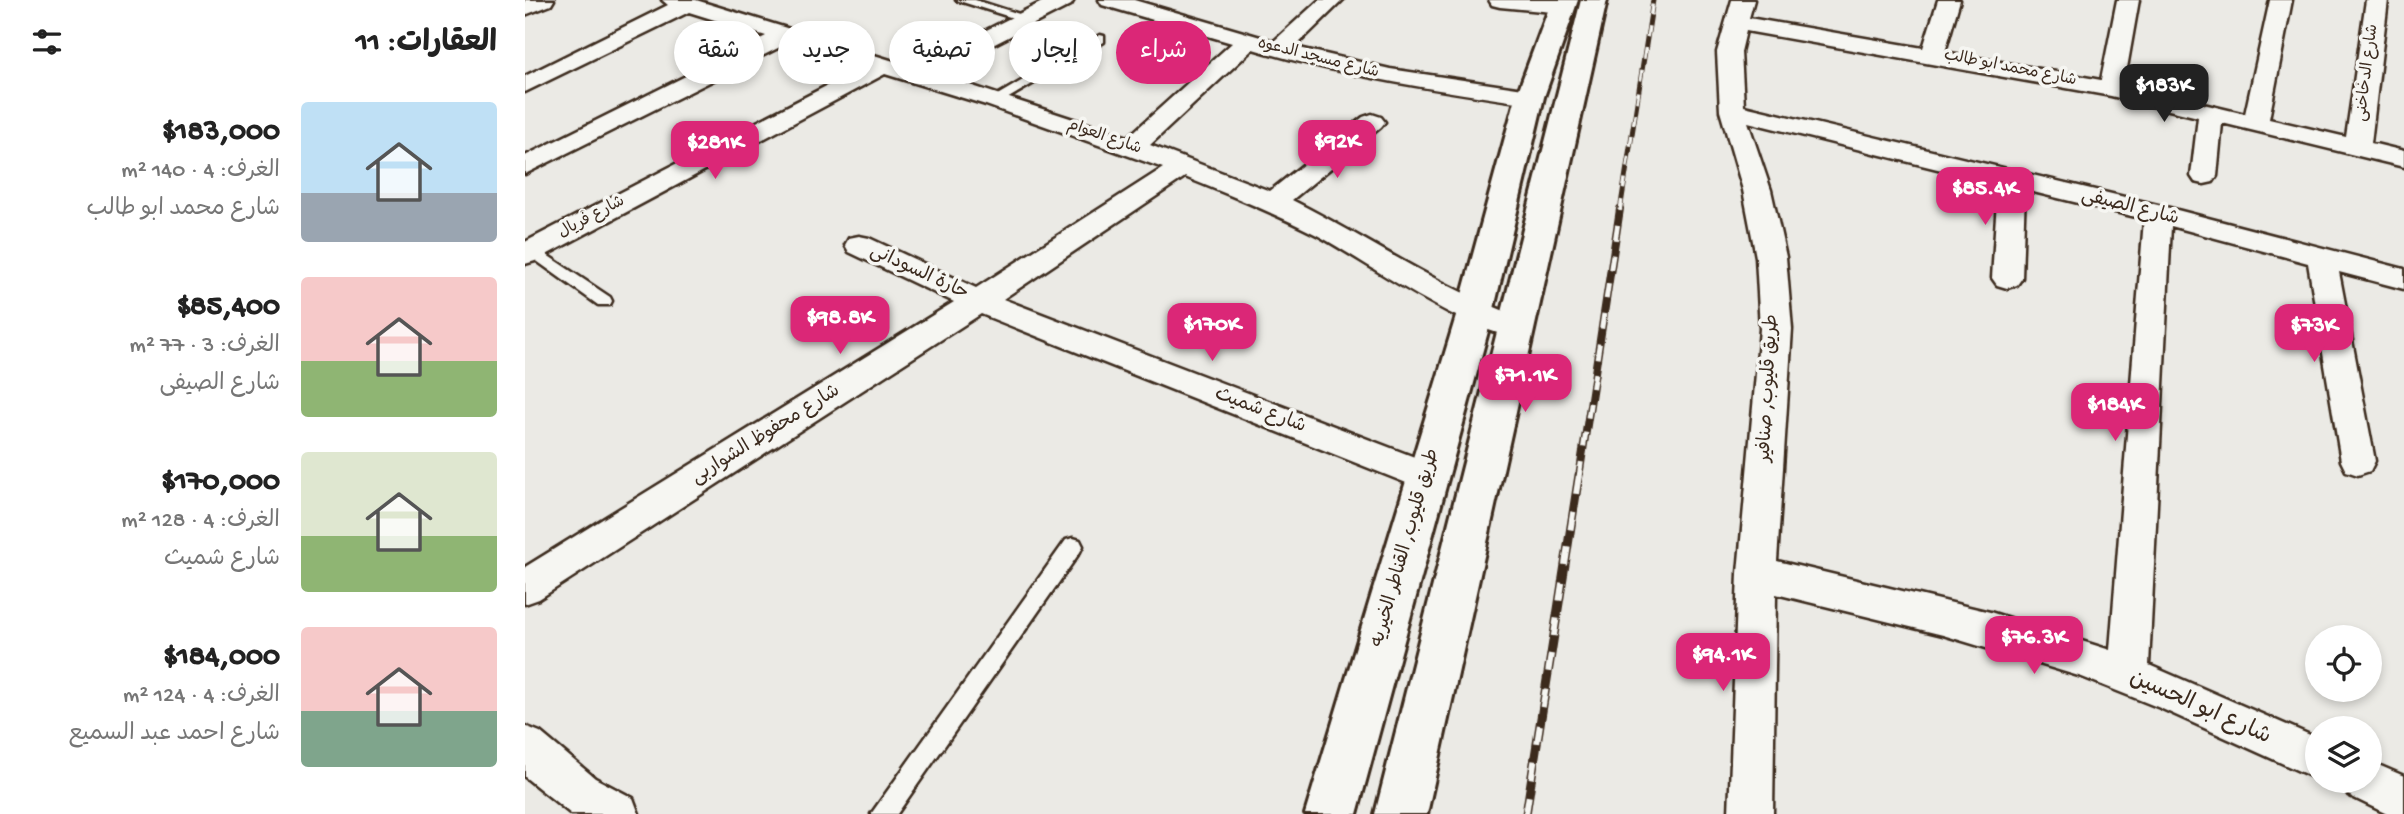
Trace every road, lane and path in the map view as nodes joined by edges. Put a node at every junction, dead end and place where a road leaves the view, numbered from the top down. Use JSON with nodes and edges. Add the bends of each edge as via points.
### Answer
{"nodes":[{"id":1,"x":543,"y":0,"type":"edge"},
{"id":2,"x":962,"y":0,"type":"edge"},
{"id":3,"x":1063,"y":0,"type":"edge"},
{"id":4,"x":1110,"y":0,"type":"edge"},
{"id":5,"x":1332,"y":0,"type":"edge"},
{"id":6,"x":1500,"y":0,"type":"edge"},
{"id":7,"x":1949,"y":0,"type":"edge"},
{"id":8,"x":2127,"y":0,"type":"edge"},
{"id":9,"x":2281,"y":0,"type":"edge"},
{"id":10,"x":2377,"y":0,"type":"edge"},
{"id":11,"x":680,"y":2,"type":"edge"},
{"id":12,"x":1574,"y":2,"type":"edge"},
{"id":13,"x":525,"y":8,"type":"edge"},
{"id":14,"x":1739,"y":11,"type":"edge"},
{"id":15,"x":1026,"y":19,"type":"junction"},
{"id":16,"x":778,"y":32,"type":"edge"},
{"id":17,"x":995,"y":35,"type":"edge"},
{"id":18,"x":778,"y":40,"type":"edge"},
{"id":19,"x":1247,"y":42,"type":"junction"},
{"id":20,"x":1278,"y":50,"type":"junction"},
{"id":21,"x":1933,"y":55,"type":"junction"},
{"id":22,"x":875,"y":64,"type":"edge"},
{"id":23,"x":882,"y":66,"type":"junction"},
{"id":24,"x":889,"y":68,"type":"edge"},
{"id":25,"x":940,"y":84,"type":"edge"},
{"id":26,"x":1022,"y":84,"type":"edge"},
{"id":27,"x":525,"y":85,"type":"edge"},
{"id":28,"x":2111,"y":89,"type":"junction"},
{"id":29,"x":1530,"y":97,"type":"junction"},
{"id":30,"x":995,"y":100,"type":"junction"},
{"id":31,"x":1732,"y":111,"type":"junction"},
{"id":32,"x":2211,"y":112,"type":"junction"},
{"id":33,"x":1372,"y":122,"type":"dead end"},
{"id":34,"x":2256,"y":122,"type":"junction"},
{"id":35,"x":2358,"y":146,"type":"junction"},
{"id":36,"x":1132,"y":147,"type":"junction"},
{"id":37,"x":2404,"y":159,"type":"edge"},
{"id":38,"x":525,"y":166,"type":"edge"},
{"id":39,"x":1183,"y":167,"type":"junction"},
{"id":40,"x":2204,"y":176,"type":"dead end"},
{"id":41,"x":2012,"y":179,"type":"junction"},
{"id":42,"x":1273,"y":202,"type":"junction"},
{"id":43,"x":2158,"y":214,"type":"junction"},
{"id":44,"x":859,"y":245,"type":"dead end"},
{"id":45,"x":529,"y":252,"type":"edge"},
{"id":46,"x":2322,"y":258,"type":"junction"},
{"id":47,"x":2007,"y":278,"type":"dead end"},
{"id":48,"x":2404,"y":279,"type":"edge"},
{"id":49,"x":978,"y":301,"type":"junction"},
{"id":50,"x":604,"y":302,"type":"dead end"},
{"id":51,"x":1475,"y":313,"type":"junction"},
{"id":52,"x":1515,"y":327,"type":"junction"},
{"id":53,"x":2358,"y":461,"type":"dead end"},
{"id":54,"x":1426,"y":476,"type":"junction"},
{"id":55,"x":1073,"y":546,"type":"dead end"},
{"id":56,"x":1757,"y":573,"type":"junction"},
{"id":57,"x":525,"y":587,"type":"edge"},
{"id":58,"x":2128,"y":675,"type":"junction"},
{"id":59,"x":525,"y":747,"type":"edge"},
{"id":60,"x":2305,"y":755,"type":"edge"},
{"id":61,"x":2382,"y":789,"type":"edge"},
{"id":62,"x":2404,"y":799,"type":"edge"},
{"id":63,"x":604,"y":812,"type":"edge"},
{"id":64,"x":884,"y":814,"type":"edge"},
{"id":65,"x":1331,"y":814,"type":"edge"},
{"id":66,"x":1401,"y":814,"type":"edge"},
{"id":67,"x":1751,"y":814,"type":"edge"}],
"edges":[{"from":1,"to":13,"type":"street"},
{"from":2,"to":15,"type":"lane"},
{"from":3,"to":15,"type":"street"},
{"from":4,"to":19,"type":"street","name":"شارع مسجد الدعوه"},
{"from":5,"to":20,"type":"street"},
{"from":6,"to":12,"type":"street"},
{"from":7,"to":21,"type":"street"},
{"from":8,"to":28,"type":"street"},
{"from":9,"to":34,"type":"street"},
{"from":10,"to":35,"type":"street","name":"شارع الدخاخنى"},
{"from":11,"to":16,"type":"street","name":"شارع العوام"},
{"from":11,"to":27,"type":"street"},
{"from":12,"to":29,"type":"main road","name":"طريق قليوب, القناطر الخيريه"},
{"from":12,"to":52,"type":"main road"},
{"from":14,"to":21,"type":"street","name":"شارع محمد ابو طالب"},
{"from":14,"to":31,"type":"street","name":"طريق قليوب, صنافير","via":[[1729,52]]},
{"from":15,"to":17,"type":"street"},
{"from":18,"to":38,"type":"street"},
{"from":19,"to":20,"type":"street","name":"شارع مسجد الدعوه"},
{"from":19,"to":36,"type":"street"},
{"from":20,"to":29,"type":"street","name":"شارع مسجد الدعوه","via":[[1390,76]]},
{"from":21,"to":28,"type":"street","name":"شارع محمد ابو طالب"},
{"from":22,"to":23,"type":"street","name":"شارع العوام"},
{"from":23,"to":24,"type":"street","name":"شارع العوام"},
{"from":23,"to":45,"type":"street","name":"شارع فريال"},
{"from":25,"to":30,"type":"street","name":"شارع العوام"},
{"from":26,"to":30,"type":"lane"},
{"from":28,"to":32,"type":"street","name":"شارع محمد ابو طالب"},
{"from":29,"to":51,"type":"main road","name":"طريق قليوب, القناطر الخيريه"},
{"from":30,"to":36,"type":"street","name":"شارع العوام"},
{"from":31,"to":41,"type":"street","name":"شارع الصيفى"},
{"from":31,"to":56,"type":"street","name":"طريق قليوب, صنافير","via":[[1763,217],[1776,329]]},
{"from":32,"to":34,"type":"street","name":"شارع محمد ابو طالب"},
{"from":32,"to":40,"type":"street"},
{"from":33,"to":42,"type":"street"},
{"from":34,"to":35,"type":"street","name":"شارع محمد ابو طالب"},
{"from":35,"to":37,"type":"street","name":"شارع محمد ابو طالب"},
{"from":36,"to":39,"type":"street","name":"شارع العوام"},
{"from":39,"to":42,"type":"street","name":"شارع العوام"},
{"from":39,"to":49,"type":"street","name":"شارع محفوظ الشواربى"},
{"from":41,"to":43,"type":"street","name":"شارع الصيفى"},
{"from":41,"to":47,"type":"street"},
{"from":42,"to":51,"type":"street","name":"شارع العوام"},
{"from":43,"to":46,"type":"street","name":"شارع الصيفى"},
{"from":43,"to":58,"type":"street"},
{"from":44,"to":49,"type":"street","name":"حارة السودانى"},
{"from":45,"to":50,"type":"lane"},
{"from":46,"to":48,"type":"street","name":"شارع الصيفى"},
{"from":46,"to":53,"type":"street"},
{"from":49,"to":54,"type":"street","name":"شارع شميث"},
{"from":49,"to":57,"type":"street","name":"شارع محفوظ الشواربى"},
{"from":51,"to":52,"type":"street","name":"شارع العوام"},
{"from":51,"to":54,"type":"main road","name":"طريق قليوب, القناطر الخيريه"},
{"from":52,"to":66,"type":"main road"},
{"from":54,"to":65,"type":"main road","name":"طريق قليوب, القناطر الخيريه"},
{"from":55,"to":64,"type":"lane"},
{"from":56,"to":58,"type":"street","name":"شارع ابو الحسين","via":[[2017,638]]},
{"from":56,"to":67,"type":"street","name":"طريق قليوب, صنافير"},
{"from":58,"to":60,"type":"street","name":"شارع ابو الحسين"},
{"from":59,"to":63,"type":"street"},
{"from":61,"to":62,"type":"street"}]}
